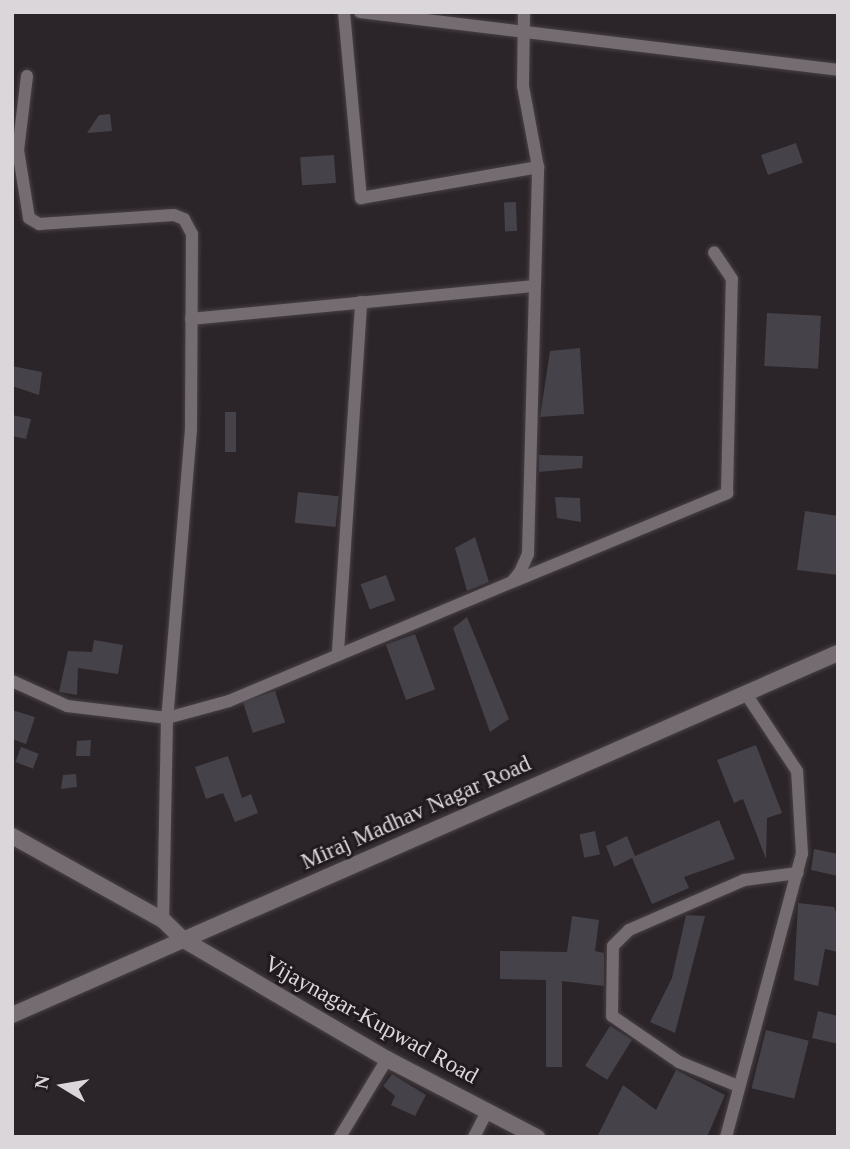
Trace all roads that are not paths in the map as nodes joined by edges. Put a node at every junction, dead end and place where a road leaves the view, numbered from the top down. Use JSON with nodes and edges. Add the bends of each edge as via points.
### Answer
{"nodes":[{"id":1,"x":344,"y":12,"type":"edge"},
{"id":2,"x":360,"y":12,"type":"edge"},
{"id":3,"x":524,"y":12,"type":"edge"},
{"id":4,"x":523,"y":36,"type":"junction"},
{"id":5,"x":838,"y":70,"type":"edge"},
{"id":6,"x":27,"y":76,"type":"dead end"},
{"id":7,"x":15,"y":150,"type":"edge"},
{"id":8,"x":538,"y":167,"type":"junction"},
{"id":9,"x":714,"y":252,"type":"dead end"},
{"id":10,"x":534,"y":285,"type":"junction"},
{"id":11,"x":360,"y":302,"type":"junction"},
{"id":12,"x":191,"y":319,"type":"junction"},
{"id":13,"x":512,"y":582,"type":"junction"},
{"id":14,"x":338,"y":651,"type":"junction"},
{"id":15,"x":838,"y":653,"type":"edge"},
{"id":16,"x":12,"y":681,"type":"edge"},
{"id":17,"x":746,"y":694,"type":"junction"},
{"id":18,"x":167,"y":718,"type":"junction"},
{"id":19,"x":12,"y":836,"type":"edge"},
{"id":20,"x":798,"y":873,"type":"junction"},
{"id":21,"x":163,"y":920,"type":"junction"},
{"id":22,"x":184,"y":940,"type":"junction"},
{"id":23,"x":12,"y":1015,"type":"edge"},
{"id":24,"x":387,"y":1059,"type":"junction"},
{"id":25,"x":738,"y":1086,"type":"junction"},
{"id":26,"x":487,"y":1111,"type":"junction"},
{"id":27,"x":340,"y":1137,"type":"edge"},
{"id":28,"x":474,"y":1137,"type":"edge"},
{"id":29,"x":537,"y":1137,"type":"edge"},
{"id":30,"x":726,"y":1137,"type":"edge"}],
"edges":[{"from":1,"to":8,"type":"street","via":[[361,198]]},
{"from":2,"to":4,"type":"street"},
{"from":3,"to":4,"type":"street"},
{"from":4,"to":5,"type":"street"},
{"from":4,"to":8,"type":"street","via":[[523,86]]},
{"from":6,"to":7,"type":"street"},
{"from":7,"to":12,"type":"street","via":[[29,218],[38,224],[184,219],[191,234]]},
{"from":8,"to":10,"type":"street"},
{"from":9,"to":13,"type":"street","via":[[732,279],[727,493]]},
{"from":10,"to":11,"type":"street"},
{"from":10,"to":13,"type":"street","via":[[528,554]]},
{"from":11,"to":12,"type":"street"},
{"from":11,"to":14,"type":"street"},
{"from":12,"to":18,"type":"street","via":[[191,429]]},
{"from":13,"to":14,"type":"street"},
{"from":14,"to":18,"type":"street","via":[[229,701]]},
{"from":15,"to":17,"type":"street","name":"Miraj Madhav Nagar Road"},
{"from":16,"to":18,"type":"street","via":[[68,706]]},
{"from":17,"to":20,"type":"street","via":[[797,771]]},
{"from":17,"to":22,"type":"street","name":"Miraj Madhav Nagar Road"},
{"from":18,"to":21,"type":"street"},
{"from":19,"to":21,"type":"street","name":"Vijaynagar-Kupwad Road"},
{"from":20,"to":25,"type":"street"},
{"from":20,"to":25,"type":"street","via":[[744,880],[629,930],[613,946],[612,1016],[679,1062]]},
{"from":21,"to":22,"type":"street","name":"Vijaynagar-Kupwad Road"},
{"from":22,"to":23,"type":"street","name":"Miraj Madhav Nagar Road"},
{"from":22,"to":24,"type":"street","name":"Vijaynagar-Kupwad Road"},
{"from":24,"to":26,"type":"street","name":"Vijaynagar-Kupwad Road"},
{"from":24,"to":27,"type":"street"},
{"from":25,"to":30,"type":"street"},
{"from":26,"to":28,"type":"street"},
{"from":26,"to":29,"type":"street","name":"Vijaynagar-Kupwad Road"}]}
